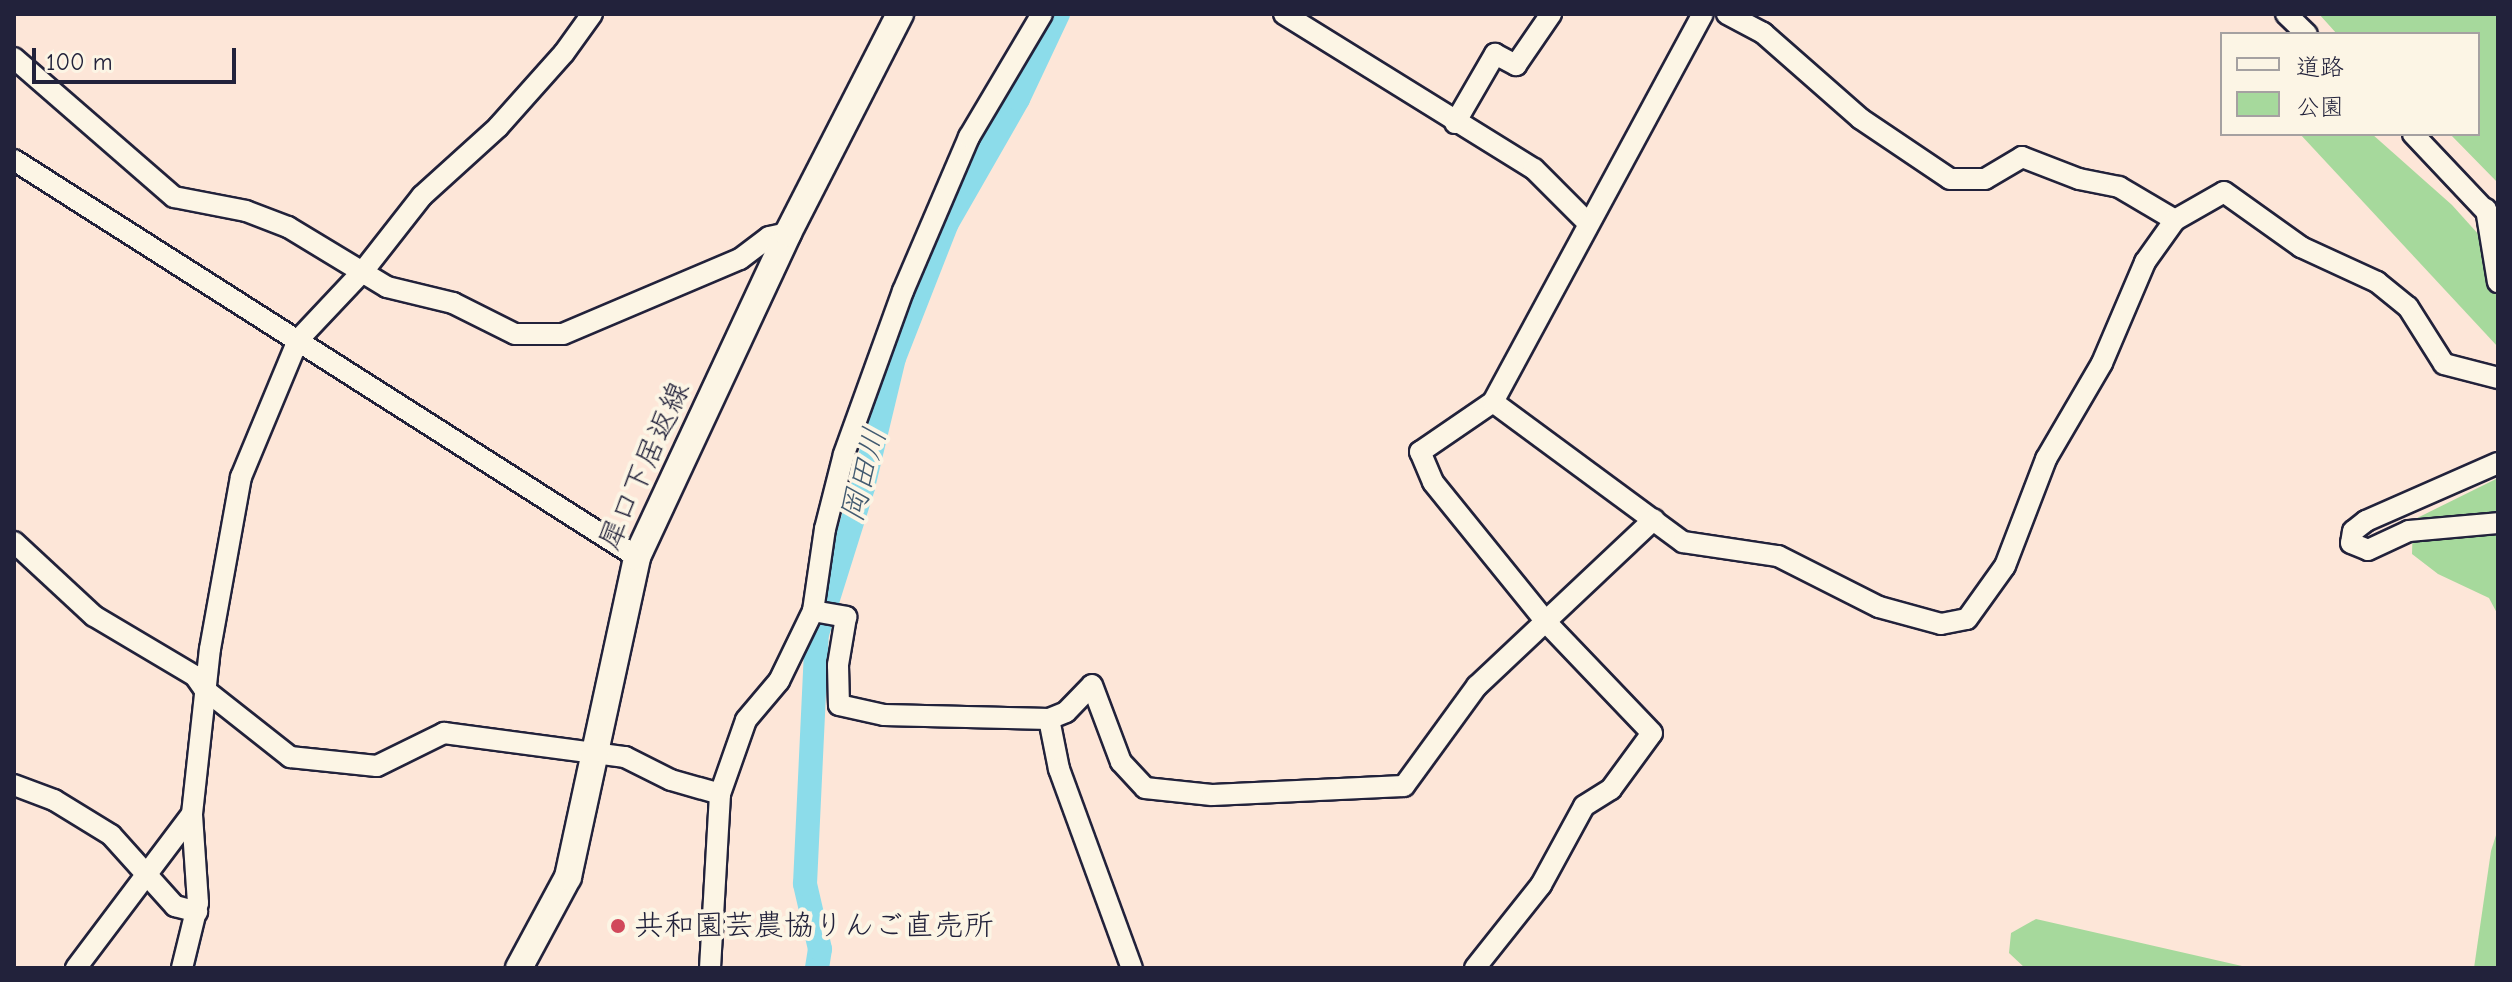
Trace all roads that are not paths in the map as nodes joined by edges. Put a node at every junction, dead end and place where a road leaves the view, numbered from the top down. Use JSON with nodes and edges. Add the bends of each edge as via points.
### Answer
{"nodes":[{"id":1,"x":592,"y":14,"type":"edge"},
{"id":2,"x":900,"y":14,"type":"edge"},
{"id":3,"x":1042,"y":14,"type":"edge"},
{"id":4,"x":1284,"y":14,"type":"edge"},
{"id":5,"x":1551,"y":14,"type":"edge"},
{"id":6,"x":1703,"y":14,"type":"edge"},
{"id":7,"x":1727,"y":14,"type":"edge"},
{"id":8,"x":2286,"y":14,"type":"edge"},
{"id":9,"x":2305,"y":32,"type":"edge"},
{"id":10,"x":14,"y":58,"type":"edge"},
{"id":11,"x":1455,"y":123,"type":"junction"},
{"id":12,"x":2415,"y":136,"type":"edge"},
{"id":13,"x":14,"y":160,"type":"edge"},
{"id":14,"x":2492,"y":216,"type":"edge"},
{"id":15,"x":2175,"y":220,"type":"junction"},
{"id":16,"x":1587,"y":222,"type":"junction"},
{"id":17,"x":788,"y":233,"type":"junction"},
{"id":18,"x":369,"y":274,"type":"junction"},
{"id":19,"x":2498,"y":282,"type":"edge"},
{"id":20,"x":298,"y":340,"type":"junction"},
{"id":21,"x":2498,"y":378,"type":"edge"},
{"id":22,"x":1493,"y":402,"type":"junction"},
{"id":23,"x":2498,"y":463,"type":"edge"},
{"id":24,"x":1654,"y":519,"type":"junction"},
{"id":25,"x":2498,"y":523,"type":"edge"},
{"id":26,"x":14,"y":542,"type":"edge"},
{"id":27,"x":637,"y":557,"type":"junction"},
{"id":28,"x":813,"y":611,"type":"junction"},
{"id":29,"x":1547,"y":623,"type":"junction"},
{"id":30,"x":204,"y":689,"type":"junction"},
{"id":31,"x":1049,"y":719,"type":"junction"},
{"id":32,"x":594,"y":751,"type":"junction"},
{"id":33,"x":14,"y":785,"type":"edge"},
{"id":34,"x":720,"y":794,"type":"junction"},
{"id":35,"x":192,"y":814,"type":"junction"},
{"id":36,"x":147,"y":873,"type":"junction"},
{"id":37,"x":197,"y":912,"type":"junction"},
{"id":38,"x":76,"y":968,"type":"edge"},
{"id":39,"x":182,"y":968,"type":"edge"},
{"id":40,"x":519,"y":968,"type":"edge"},
{"id":41,"x":710,"y":968,"type":"edge"},
{"id":42,"x":1132,"y":968,"type":"edge"},
{"id":43,"x":1475,"y":968,"type":"edge"}],
"edges":[{"from":1,"to":18,"type":"street","via":[[498,127],[422,196]]},
{"from":2,"to":17,"type":"main road","name":"犀口下居返線"},
{"from":3,"to":28,"type":"street","via":[[969,137],[903,291],[844,454],[825,529]]},
{"from":4,"to":11,"type":"street"},
{"from":5,"to":11,"type":"street","via":[[1516,65],[1495,54]]},
{"from":6,"to":16,"type":"street"},
{"from":7,"to":15,"type":"street","via":[[1763,33],[1861,119],[1950,179],[1985,179],[2022,157],[2079,179],[2119,187]]},
{"from":8,"to":9,"type":"street"},
{"from":10,"to":18,"type":"street","via":[[174,197],[246,211]]},
{"from":11,"to":16,"type":"street","via":[[1534,169]]},
{"from":12,"to":14,"type":"street"},
{"from":13,"to":20,"type":"street"},
{"from":14,"to":19,"type":"street"},
{"from":15,"to":21,"type":"street","via":[[2224,192],[2301,247],[2377,282],[2408,307],[2444,364]]},
{"from":15,"to":24,"type":"street","via":[[2131,288],[2102,363],[2046,459],[2005,566],[1967,619],[1941,624],[1879,607],[1778,556],[1683,542]]},
{"from":16,"to":22,"type":"street"},
{"from":17,"to":18,"type":"street","via":[[769,237],[740,259],[563,334],[538,337],[515,334],[453,303],[387,287]]},
{"from":17,"to":27,"type":"main road","name":"犀口下居返線"},
{"from":18,"to":20,"type":"street"},
{"from":20,"to":27,"type":"street"},
{"from":20,"to":30,"type":"street","via":[[241,477]]},
{"from":22,"to":24,"type":"street"},
{"from":22,"to":29,"type":"street","via":[[1420,452],[1433,482]]},
{"from":23,"to":25,"type":"street","via":[[2366,521],[2353,531],[2351,543],[2357,550],[2368,550],[2409,531]]},
{"from":24,"to":29,"type":"street"},
{"from":26,"to":30,"type":"street","via":[[94,616],[195,676]]},
{"from":27,"to":32,"type":"main road","name":"犀口下居返線"},
{"from":28,"to":31,"type":"street","via":[[846,617],[838,665],[839,705],[884,715]]},
{"from":28,"to":34,"type":"street","via":[[779,681],[746,720]]},
{"from":29,"to":31,"type":"street","via":[[1477,686],[1404,786],[1212,795],[1145,788],[1121,762],[1092,685],[1066,712]]},
{"from":29,"to":43,"type":"street","via":[[1652,733],[1611,789],[1584,806],[1541,885]]},
{"from":30,"to":32,"type":"street","via":[[290,757],[377,766],[444,733]]},
{"from":30,"to":35,"type":"street"},
{"from":31,"to":42,"type":"street","via":[[1059,769]]},
{"from":32,"to":34,"type":"street","via":[[625,757],[671,780]]},
{"from":32,"to":40,"type":"main road","name":"犀口下居返線","via":[[568,877]]},
{"from":33,"to":36,"type":"street","via":[[54,800],[111,835]]},
{"from":34,"to":41,"type":"street"},
{"from":35,"to":36,"type":"street"},
{"from":35,"to":37,"type":"street"},
{"from":36,"to":37,"type":"street","via":[[175,906]]},
{"from":36,"to":38,"type":"street"},
{"from":37,"to":39,"type":"street"}]}
